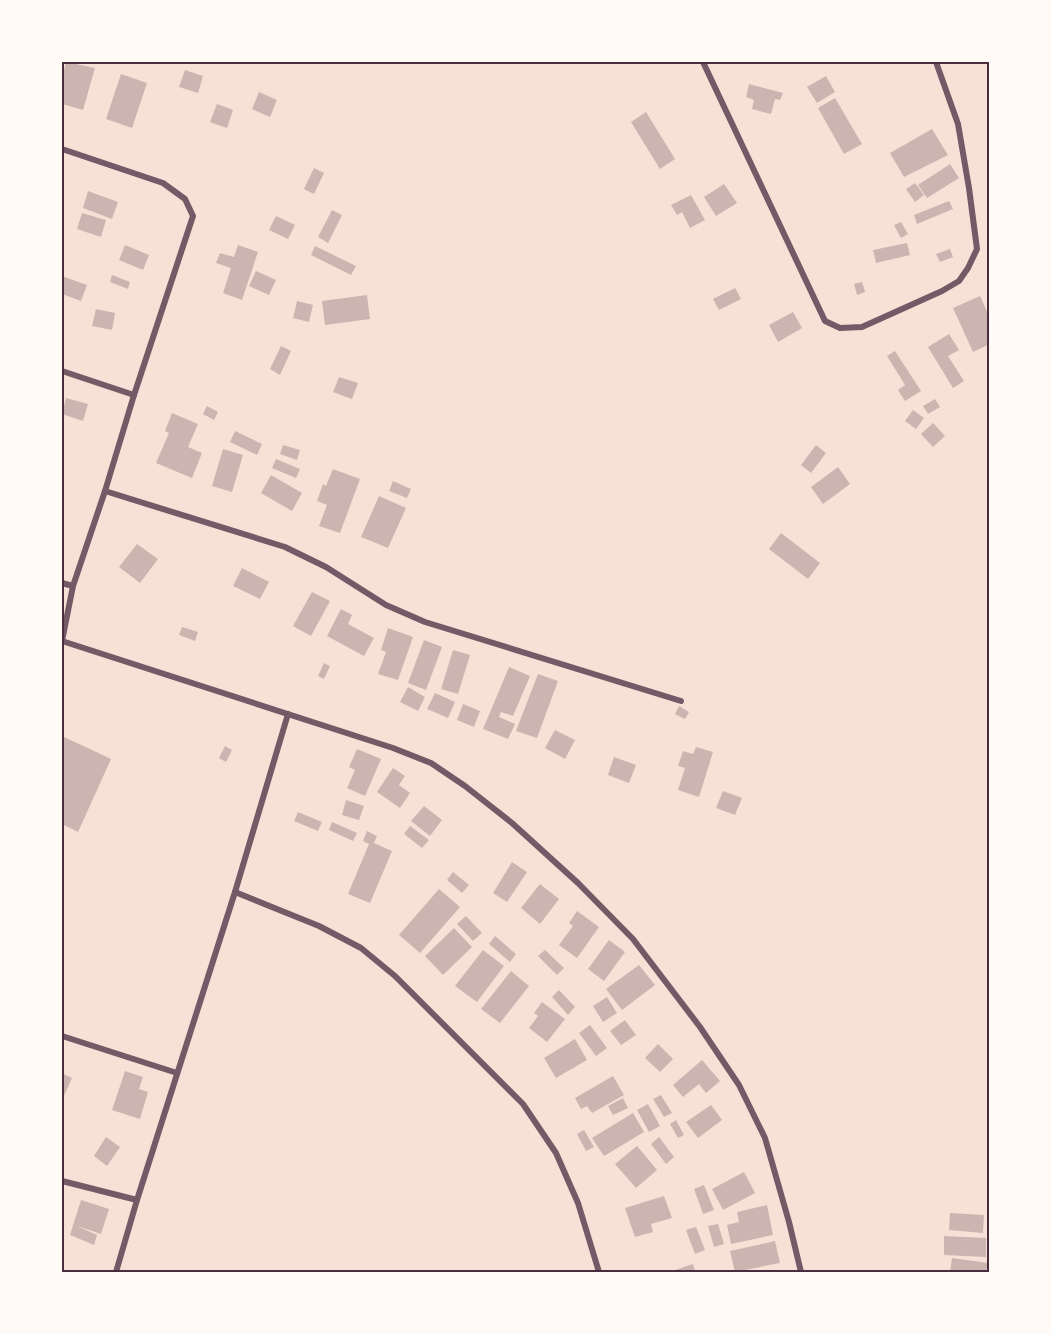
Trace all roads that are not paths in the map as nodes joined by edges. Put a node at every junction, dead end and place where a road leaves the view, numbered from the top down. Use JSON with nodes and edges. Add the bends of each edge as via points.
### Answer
{"nodes":[{"id":1,"x":703,"y":62,"type":"edge"},
{"id":2,"x":936,"y":62,"type":"edge"},
{"id":3,"x":62,"y":149,"type":"edge"},
{"id":4,"x":62,"y":371,"type":"edge"},
{"id":5,"x":135,"y":395,"type":"junction"},
{"id":6,"x":105,"y":491,"type":"junction"},
{"id":7,"x":62,"y":583,"type":"edge"},
{"id":8,"x":73,"y":586,"type":"junction"},
{"id":9,"x":62,"y":641,"type":"edge"},
{"id":10,"x":681,"y":701,"type":"dead end"},
{"id":11,"x":288,"y":714,"type":"junction"},
{"id":12,"x":235,"y":892,"type":"junction"},
{"id":13,"x":62,"y":1036,"type":"edge"},
{"id":14,"x":177,"y":1073,"type":"junction"},
{"id":15,"x":62,"y":1181,"type":"edge"},
{"id":16,"x":137,"y":1200,"type":"junction"},
{"id":17,"x":116,"y":1272,"type":"edge"},
{"id":18,"x":599,"y":1272,"type":"edge"},
{"id":19,"x":801,"y":1272,"type":"edge"}],
"edges":[{"from":1,"to":2,"type":"street","via":[[825,321],[840,328],[862,327],[959,281],[977,249],[957,124]]},
{"from":3,"to":5,"type":"street","via":[[163,183],[185,199],[193,216]]},
{"from":4,"to":5,"type":"street"},
{"from":5,"to":6,"type":"street"},
{"from":6,"to":8,"type":"street"},
{"from":6,"to":10,"type":"street","via":[[285,547],[326,567],[386,605],[424,622]]},
{"from":7,"to":8,"type":"street"},
{"from":8,"to":9,"type":"street"},
{"from":9,"to":11,"type":"street"},
{"from":11,"to":12,"type":"street"},
{"from":11,"to":19,"type":"street","via":[[431,763],[512,823],[633,939],[739,1085],[765,1138]]},
{"from":12,"to":14,"type":"street"},
{"from":12,"to":18,"type":"street","via":[[319,926],[361,948],[395,976],[523,1104],[561,1163]]},
{"from":13,"to":14,"type":"street"},
{"from":14,"to":16,"type":"street"},
{"from":15,"to":16,"type":"street"},
{"from":16,"to":17,"type":"street"}]}
